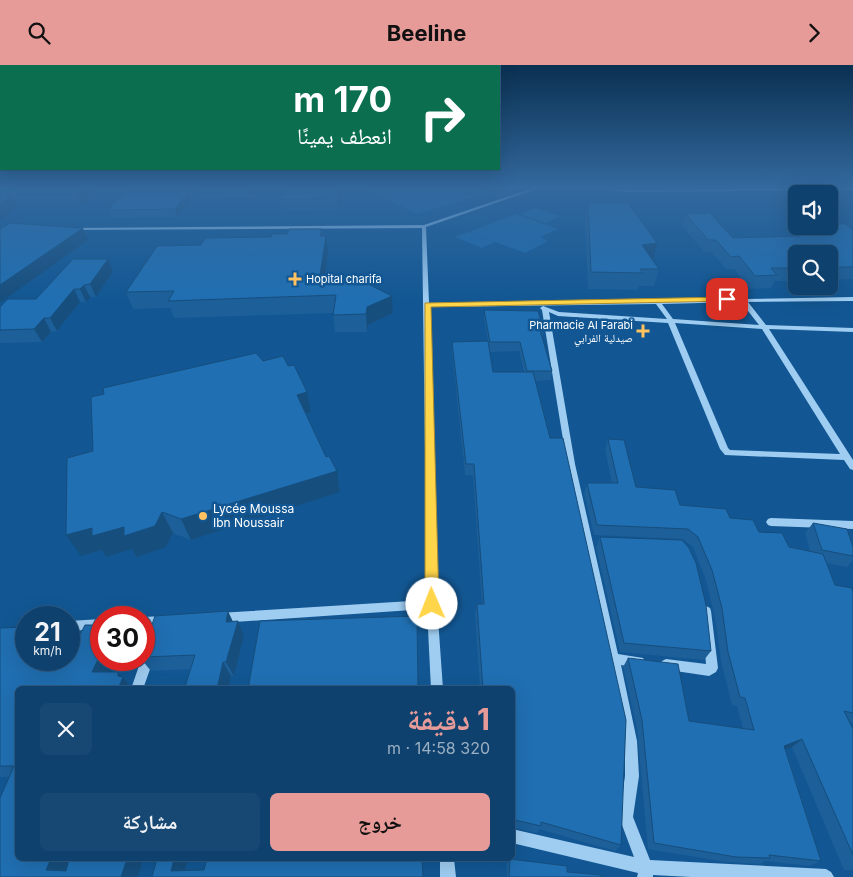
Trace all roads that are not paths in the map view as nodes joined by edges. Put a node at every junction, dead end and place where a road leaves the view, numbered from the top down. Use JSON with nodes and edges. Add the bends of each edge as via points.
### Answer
{"nodes":[{"id":1,"x":427,"y":225,"type":"edge"},
{"id":2,"x":424,"y":226,"type":"junction"},
{"id":3,"x":67,"y":229,"type":"edge"},
{"id":4,"x":742,"y":299,"type":"junction"},
{"id":5,"x":853,"y":299,"type":"edge"},
{"id":6,"x":658,"y":301,"type":"junction"},
{"id":7,"x":427,"y":305,"type":"junction"},
{"id":8,"x":541,"y":306,"type":"junction"},
{"id":9,"x":670,"y":319,"type":"junction"},
{"id":10,"x":764,"y":327,"type":"junction"},
{"id":11,"x":853,"y":330,"type":"edge"},
{"id":12,"x":845,"y":457,"type":"junction"},
{"id":13,"x":853,"y":467,"type":"edge"},
{"id":14,"x":771,"y":523,"type":"dead end"},
{"id":15,"x":853,"y":525,"type":"edge"},
{"id":16,"x":704,"y":600,"type":"edge"},
{"id":17,"x":432,"y":604,"type":"junction"},
{"id":18,"x":208,"y":618,"type":"edge"},
{"id":19,"x":179,"y":620,"type":"edge"},
{"id":20,"x":155,"y":625,"type":"edge"},
{"id":21,"x":612,"y":659,"type":"junction"},
{"id":22,"x":143,"y":671,"type":"edge"},
{"id":23,"x":138,"y":686,"type":"edge"},
{"id":24,"x":437,"y":686,"type":"edge"},
{"id":25,"x":515,"y":837,"type":"edge"},
{"id":26,"x":447,"y":861,"type":"edge"},
{"id":27,"x":645,"y":872,"type":"edge"},
{"id":28,"x":448,"y":877,"type":"edge"},
{"id":29,"x":826,"y":877,"type":"edge"}],
"edges":[{"from":1,"to":2,"type":"street"},
{"from":2,"to":3,"type":"street"},
{"from":2,"to":7,"type":"street"},
{"from":4,"to":5,"type":"street"},
{"from":4,"to":6,"type":"street"},
{"from":4,"to":10,"type":"street"},
{"from":6,"to":8,"type":"street"},
{"from":6,"to":9,"type":"street"},
{"from":7,"to":8,"type":"street"},
{"from":7,"to":17,"type":"street"},
{"from":8,"to":9,"type":"street","via":[[558,314]]},
{"from":8,"to":21,"type":"street","via":[[571,464],[593,541]]},
{"from":9,"to":10,"type":"street"},
{"from":9,"to":12,"type":"street","via":[[728,453]]},
{"from":10,"to":11,"type":"street"},
{"from":10,"to":12,"type":"street"},
{"from":12,"to":13,"type":"street"},
{"from":14,"to":15,"type":"street"},
{"from":16,"to":21,"type":"street","via":[[713,664],[710,670]]},
{"from":17,"to":18,"type":"street"},
{"from":17,"to":24,"type":"street"},
{"from":19,"to":20,"type":"street"},
{"from":21,"to":27,"type":"street","via":[[631,741],[632,776],[626,817]]},
{"from":22,"to":23,"type":"street"},
{"from":25,"to":27,"type":"street"},
{"from":26,"to":28,"type":"street"},
{"from":27,"to":29,"type":"street"}]}
